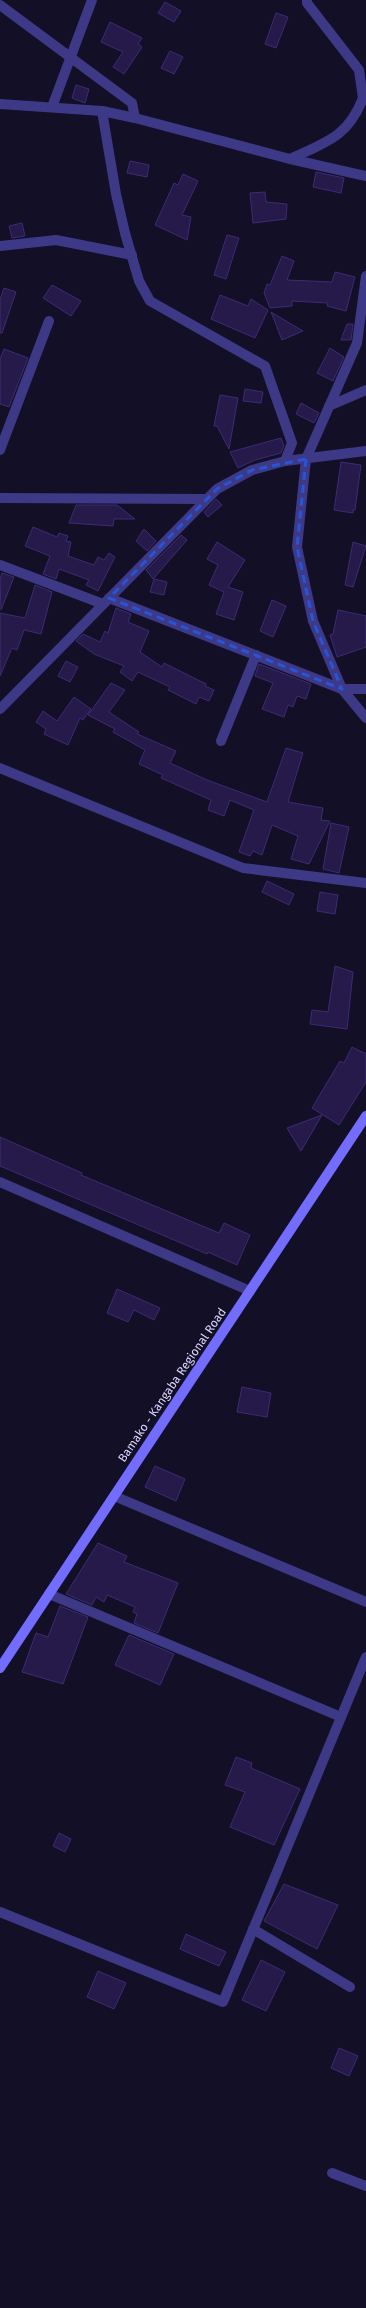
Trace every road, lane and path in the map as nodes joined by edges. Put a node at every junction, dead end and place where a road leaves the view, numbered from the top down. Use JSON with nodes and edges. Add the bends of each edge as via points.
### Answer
{"nodes":[{"id":1,"x":92,"y":0,"type":"edge"},
{"id":2,"x":307,"y":0,"type":"edge"},
{"id":3,"x":0,"y":5,"type":"edge"},
{"id":4,"x":70,"y":57,"type":"junction"},
{"id":5,"x":364,"y":98,"type":"edge"},
{"id":6,"x":0,"y":104,"type":"edge"},
{"id":7,"x":52,"y":107,"type":"junction"},
{"id":8,"x":102,"y":111,"type":"junction"},
{"id":9,"x":135,"y":118,"type":"junction"},
{"id":10,"x":290,"y":159,"type":"junction"},
{"id":11,"x":366,"y":176,"type":"edge"},
{"id":12,"x":0,"y":246,"type":"edge"},
{"id":13,"x":132,"y":255,"type":"junction"},
{"id":14,"x":366,"y":276,"type":"edge"},
{"id":15,"x":49,"y":321,"type":"dead end"},
{"id":16,"x":366,"y":390,"type":"edge"},
{"id":17,"x":329,"y":406,"type":"junction"},
{"id":18,"x":0,"y":450,"type":"edge"},
{"id":19,"x":366,"y":451,"type":"edge"},
{"id":20,"x":306,"y":459,"type":"junction"},
{"id":21,"x":285,"y":461,"type":"junction"},
{"id":22,"x":0,"y":498,"type":"edge"},
{"id":23,"x":206,"y":500,"type":"junction"},
{"id":24,"x":0,"y":565,"type":"edge"},
{"id":25,"x":106,"y":601,"type":"junction"},
{"id":26,"x":256,"y":655,"type":"junction"},
{"id":27,"x":342,"y":689,"type":"junction"},
{"id":28,"x":366,"y":689,"type":"edge"},
{"id":29,"x":0,"y":709,"type":"edge"},
{"id":30,"x":366,"y":718,"type":"edge"},
{"id":31,"x":221,"y":741,"type":"dead end"},
{"id":32,"x":0,"y":768,"type":"edge"},
{"id":33,"x":366,"y":883,"type":"edge"},
{"id":34,"x":366,"y":1116,"type":"edge"},
{"id":35,"x":0,"y":1182,"type":"edge"},
{"id":36,"x":250,"y":1292,"type":"junction"},
{"id":37,"x":114,"y":1496,"type":"junction"},
{"id":38,"x":49,"y":1594,"type":"junction"},
{"id":39,"x":366,"y":1602,"type":"edge"},
{"id":40,"x":366,"y":1657,"type":"edge"},
{"id":41,"x":0,"y":1668,"type":"edge"},
{"id":42,"x":341,"y":1717,"type":"junction"},
{"id":43,"x":0,"y":1912,"type":"edge"},
{"id":44,"x":253,"y":1929,"type":"junction"},
{"id":45,"x":350,"y":1987,"type":"dead end"},
{"id":46,"x":332,"y":2173,"type":"dead end"},
{"id":47,"x":366,"y":2186,"type":"edge"}],
"edges":[{"from":1,"to":4,"type":"street"},
{"from":2,"to":5,"type":"street","via":[[359,70]]},
{"from":3,"to":4,"type":"street"},
{"from":4,"to":7,"type":"street"},
{"from":4,"to":9,"type":"street","via":[[132,103]]},
{"from":5,"to":10,"type":"street","via":[[345,130],[333,139]]},
{"from":6,"to":7,"type":"street"},
{"from":7,"to":8,"type":"street"},
{"from":8,"to":9,"type":"street"},
{"from":8,"to":13,"type":"street","via":[[116,194]]},
{"from":9,"to":10,"type":"street"},
{"from":10,"to":11,"type":"street"},
{"from":12,"to":13,"type":"street","via":[[56,240]]},
{"from":13,"to":21,"type":"street","via":[[139,281],[150,301],[265,366],[292,443]]},
{"from":14,"to":17,"type":"street","via":[[357,343]]},
{"from":15,"to":18,"type":"street"},
{"from":16,"to":17,"type":"street"},
{"from":17,"to":20,"type":"street"},
{"from":19,"to":20,"type":"street"},
{"from":20,"to":21,"type":"street"},
{"from":20,"to":27,"type":"street","via":[[297,547],[313,621]]},
{"from":21,"to":23,"type":"street","via":[[252,470],[217,489]]},
{"from":22,"to":23,"type":"street"},
{"from":23,"to":25,"type":"street"},
{"from":24,"to":25,"type":"street"},
{"from":25,"to":26,"type":"street"},
{"from":25,"to":29,"type":"street"},
{"from":26,"to":27,"type":"street"},
{"from":26,"to":31,"type":"street"},
{"from":27,"to":28,"type":"street"},
{"from":27,"to":30,"type":"street"},
{"from":32,"to":33,"type":"street","via":[[243,868]]},
{"from":34,"to":36,"type":"street","name":"Bamako - Kangaba Regional Road"},
{"from":35,"to":36,"type":"street"},
{"from":36,"to":37,"type":"street","name":"Bamako - Kangaba Regional Road"},
{"from":37,"to":38,"type":"street","name":"Bamako - Kangaba Regional Road"},
{"from":37,"to":39,"type":"street"},
{"from":38,"to":41,"type":"street","name":"Bamako - Kangaba Regional Road"},
{"from":38,"to":42,"type":"street"},
{"from":40,"to":42,"type":"street"},
{"from":42,"to":44,"type":"street"},
{"from":43,"to":44,"type":"street","via":[[223,2002]]},
{"from":44,"to":45,"type":"street"},
{"from":46,"to":47,"type":"street"}]}
